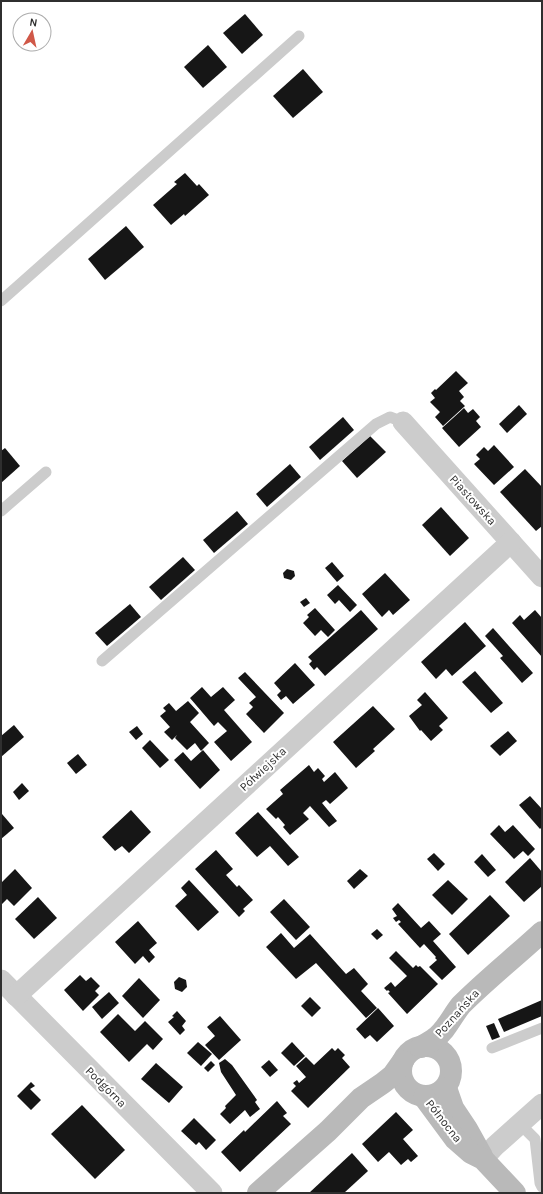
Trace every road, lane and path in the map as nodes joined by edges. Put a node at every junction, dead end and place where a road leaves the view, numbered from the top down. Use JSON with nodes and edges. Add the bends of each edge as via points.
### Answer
{"nodes":[{"id":1,"x":299,"y":36,"type":"dead end"},
{"id":2,"x":1,"y":301,"type":"edge"},
{"id":3,"x":403,"y":422,"type":"joint"},
{"id":4,"x":46,"y":472,"type":"dead end"},
{"id":5,"x":1,"y":511,"type":"edge"},
{"id":6,"x":511,"y":542,"type":"junction"},
{"id":7,"x":542,"y":577,"type":"edge"},
{"id":8,"x":102,"y":661,"type":"dead end"},
{"id":9,"x":542,"y":932,"type":"edge"},
{"id":10,"x":510,"y":962,"type":"junction"},
{"id":11,"x":1,"y":980,"type":"edge"},
{"id":12,"x":16,"y":996,"type":"junction"},
{"id":13,"x":542,"y":1028,"type":"edge"},
{"id":14,"x":421,"y":1047,"type":"junction"},
{"id":15,"x":492,"y":1048,"type":"dead end"},
{"id":16,"x":448,"y":1058,"type":"junction"},
{"id":17,"x":403,"y":1061,"type":"junction"},
{"id":18,"x":446,"y":1088,"type":"junction"},
{"id":19,"x":417,"y":1094,"type":"junction"},
{"id":20,"x":542,"y":1104,"type":"edge"},
{"id":21,"x":520,"y":1124,"type":"junction"},
{"id":22,"x":328,"y":1132,"type":"junction"},
{"id":23,"x":484,"y":1159,"type":"junction"},
{"id":24,"x":542,"y":1187,"type":"edge"},
{"id":25,"x":212,"y":1193,"type":"edge"},
{"id":26,"x":258,"y":1193,"type":"edge"},
{"id":27,"x":515,"y":1193,"type":"edge"}],
"edges":[{"from":1,"to":2,"type":"lane"},
{"from":3,"to":6,"type":"street","name":"Piastowska"},
{"from":3,"to":8,"type":"lane","via":[[390,417],[376,424]]},
{"from":4,"to":5,"type":"lane"},
{"from":6,"to":7,"type":"street","name":"Piastowska"},
{"from":6,"to":12,"type":"street","name":"Półwiejska"},
{"from":9,"to":10,"type":"street","name":"Poznańska"},
{"from":10,"to":14,"type":"street","name":"Poznańska","via":[[460,1007],[435,1039]]},
{"from":10,"to":16,"type":"street","name":"Poznańska","via":[[462,1019],[452,1039]]},
{"from":11,"to":12,"type":"street","name":"Podgórna"},
{"from":12,"to":25,"type":"street","name":"Podgórna"},
{"from":13,"to":15,"type":"lane"},
{"from":14,"to":16,"type":"street","via":[[436,1048]]},
{"from":14,"to":17,"type":"street","via":[[413,1050]]},
{"from":16,"to":18,"type":"street","via":[[452,1074]]},
{"from":17,"to":19,"type":"street","via":[[402,1077],[405,1084]]},
{"from":17,"to":22,"type":"street","via":[[393,1075],[361,1098]]},
{"from":18,"to":19,"type":"street","via":[[432,1096]]},
{"from":18,"to":23,"type":"street","name":"Północna","via":[[453,1108]]},
{"from":19,"to":22,"type":"street","via":[[396,1089],[380,1095]]},
{"from":19,"to":23,"type":"street","name":"Północna","via":[[455,1139]]},
{"from":20,"to":21,"type":"street"},
{"from":21,"to":23,"type":"street"},
{"from":21,"to":24,"type":"lane","via":[[535,1139]]},
{"from":22,"to":26,"type":"street"},
{"from":23,"to":27,"type":"street","name":"Północna"}]}
